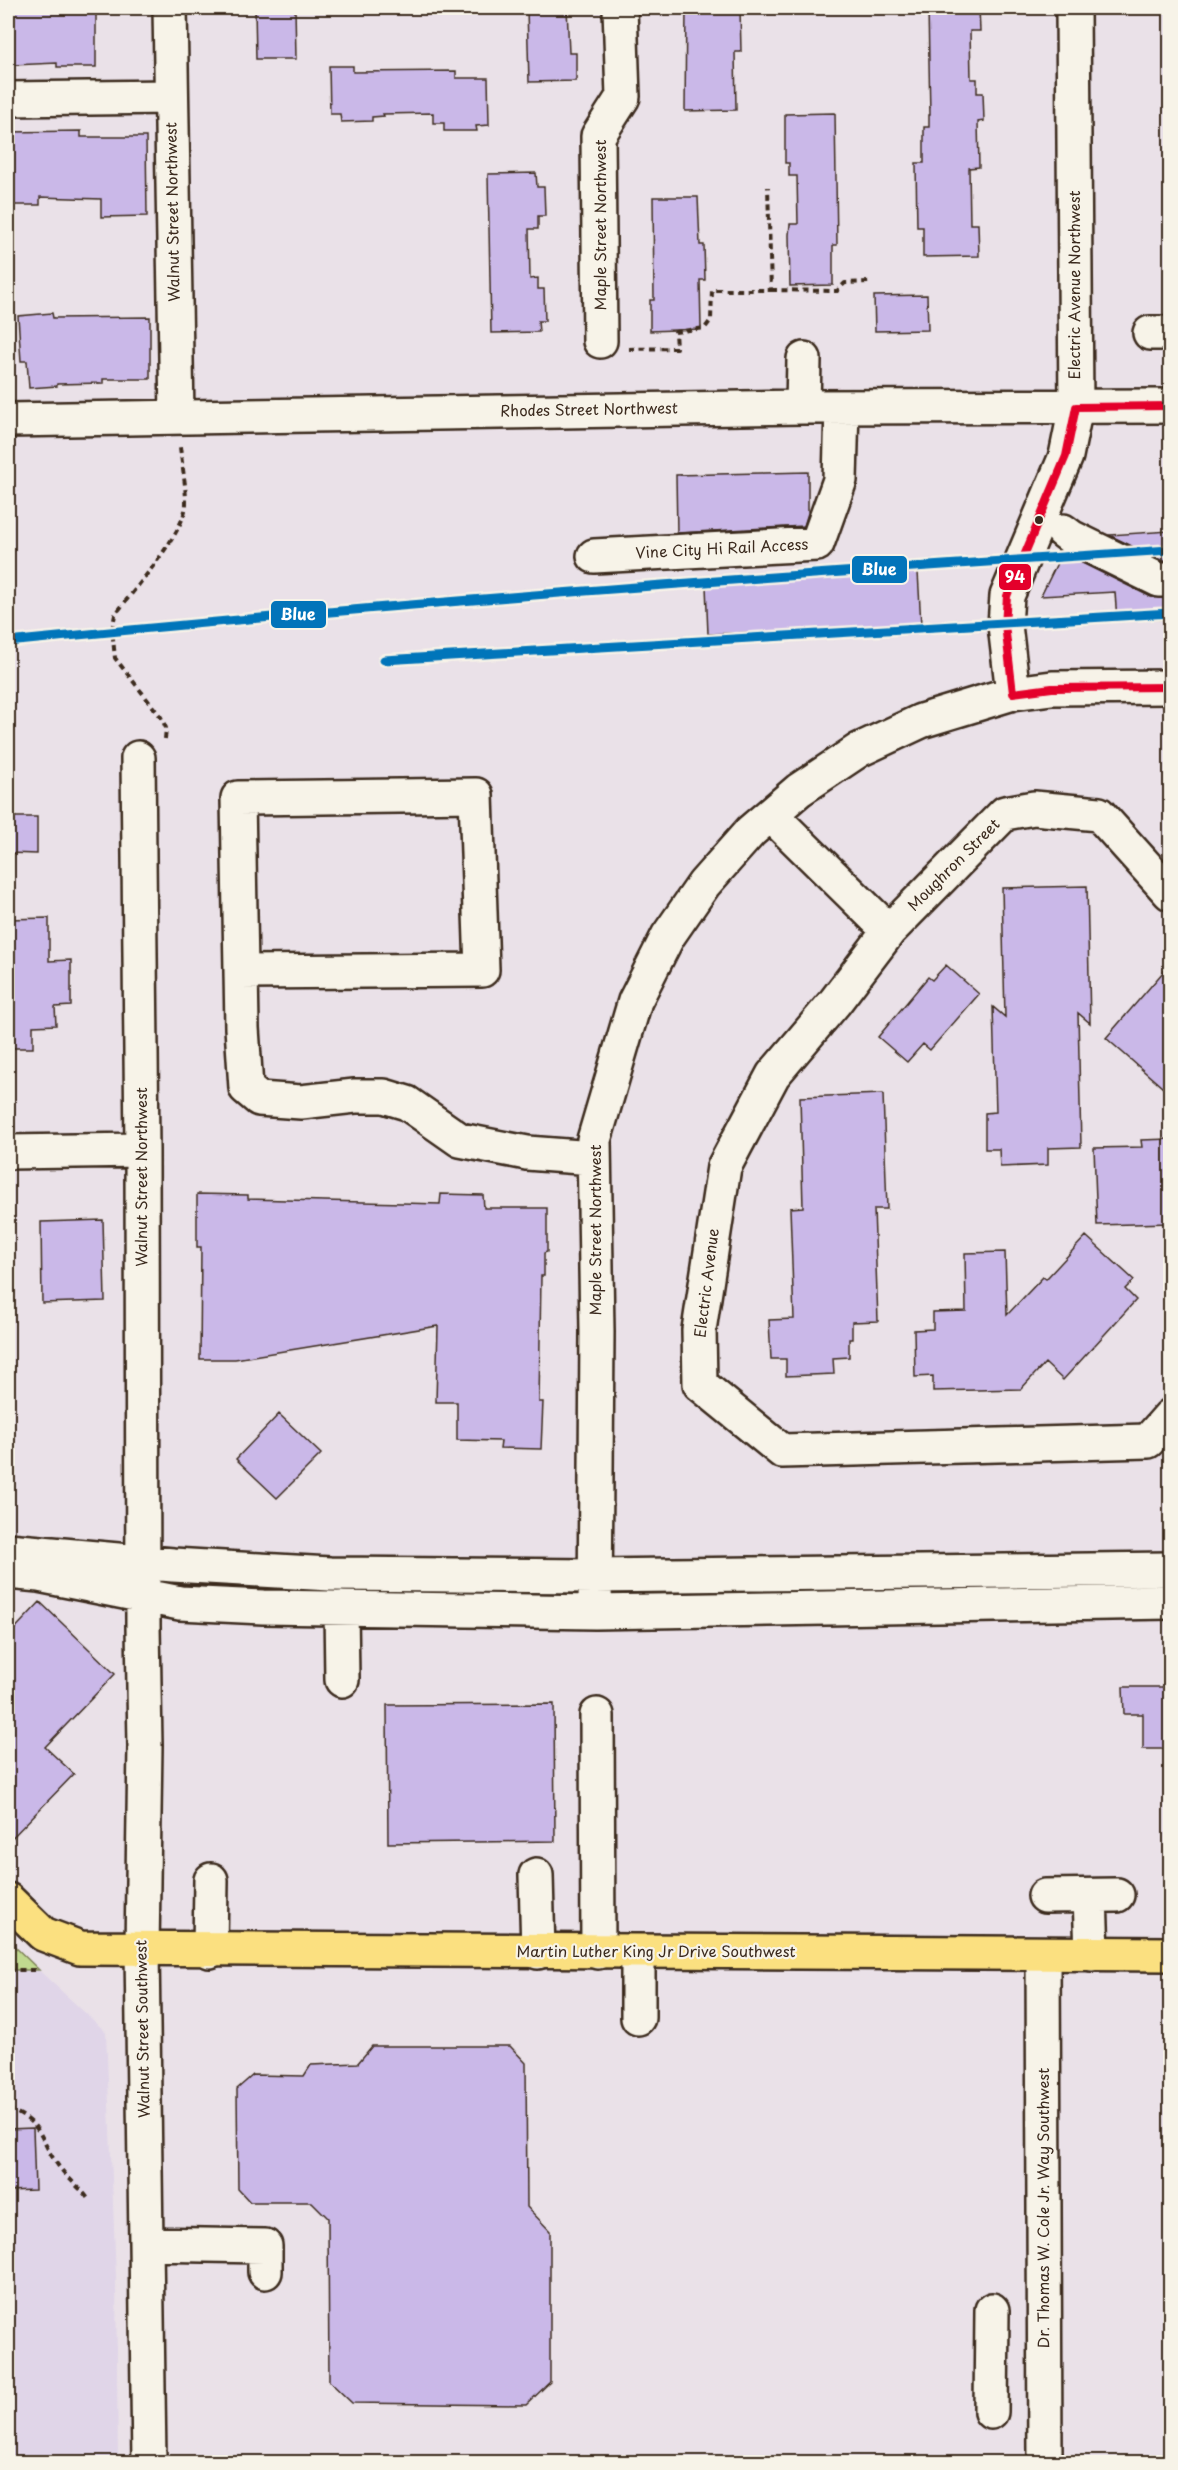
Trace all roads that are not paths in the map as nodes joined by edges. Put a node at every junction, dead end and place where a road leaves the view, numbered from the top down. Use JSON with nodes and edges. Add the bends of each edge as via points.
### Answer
{"nodes":[{"id":1,"x":170,"y":8,"type":"edge"},
{"id":2,"x":620,"y":8,"type":"edge"},
{"id":3,"x":1073,"y":8,"type":"edge"},
{"id":4,"x":171,"y":97,"type":"junction"},
{"id":5,"x":8,"y":99,"type":"edge"},
{"id":6,"x":616,"y":345,"type":"road end"},
{"id":7,"x":804,"y":360,"type":"dead end"},
{"id":8,"x":1170,"y":406,"type":"edge"},
{"id":9,"x":804,"y":407,"type":"junction"},
{"id":10,"x":842,"y":407,"type":"junction"},
{"id":11,"x":1076,"y":407,"type":"junction"},
{"id":12,"x":177,"y":417,"type":"junction"},
{"id":13,"x":8,"y":420,"type":"edge"},
{"id":14,"x":1063,"y":531,"type":"dead end"},
{"id":15,"x":594,"y":556,"type":"dead end"},
{"id":16,"x":1170,"y":580,"type":"edge"},
{"id":17,"x":1170,"y":687,"type":"edge"},
{"id":18,"x":1013,"y":693,"type":"junction"},
{"id":19,"x":138,"y":758,"type":"road end"},
{"id":20,"x":771,"y":815,"type":"junction"},
{"id":21,"x":1170,"y":892,"type":"edge"},
{"id":22,"x":888,"y":931,"type":"junction"},
{"id":23,"x":242,"y":972,"type":"junction"},
{"id":24,"x":142,"y":1150,"type":"junction"},
{"id":25,"x":8,"y":1152,"type":"edge"},
{"id":26,"x":593,"y":1158,"type":"junction"},
{"id":27,"x":1170,"y":1416,"type":"edge"},
{"id":28,"x":8,"y":1550,"type":"edge"},
{"id":29,"x":143,"y":1562,"type":"junction"},
{"id":30,"x":1170,"y":1569,"type":"edge"},
{"id":31,"x":8,"y":1572,"type":"edge"},
{"id":32,"x":595,"y":1576,"type":"junction"},
{"id":33,"x":143,"y":1596,"type":"junction"},
{"id":34,"x":1170,"y":1602,"type":"edge"},
{"id":35,"x":341,"y":1608,"type":"junction"},
{"id":36,"x":595,"y":1612,"type":"junction"},
{"id":37,"x":342,"y":1680,"type":"dead end"},
{"id":38,"x":597,"y":1715,"type":"dead end"},
{"id":39,"x":536,"y":1875,"type":"dead end"},
{"id":40,"x":211,"y":1881,"type":"dead end"},
{"id":41,"x":1045,"y":1896,"type":"dead end"},
{"id":42,"x":8,"y":1900,"type":"edge"},
{"id":43,"x":142,"y":1950,"type":"junction"},
{"id":44,"x":210,"y":1951,"type":"junction"},
{"id":45,"x":538,"y":1952,"type":"junction"},
{"id":46,"x":598,"y":1952,"type":"junction"},
{"id":47,"x":638,"y":1952,"type":"junction"},
{"id":48,"x":1043,"y":1954,"type":"junction"},
{"id":49,"x":1092,"y":1954,"type":"junction"},
{"id":50,"x":1170,"y":1954,"type":"edge"},
{"id":51,"x":638,"y":2018,"type":"dead end"},
{"id":52,"x":146,"y":2244,"type":"junction"},
{"id":53,"x":265,"y":2272,"type":"dead end"},
{"id":54,"x":992,"y":2310,"type":"dead end"},
{"id":55,"x":991,"y":2412,"type":"dead end"},
{"id":56,"x":148,"y":2463,"type":"edge"},
{"id":57,"x":1045,"y":2463,"type":"edge"}],
"edges":[{"from":1,"to":4,"type":"street","name":"Walnut Street Northwest"},
{"from":2,"to":6,"type":"street","name":"Maple Street Northwest","via":[[622,97],[598,136]]},
{"from":3,"to":11,"type":"street","name":"Electric Avenue Northwest"},
{"from":4,"to":5,"type":"street"},
{"from":4,"to":12,"type":"street","name":"Walnut Street Northwest"},
{"from":7,"to":9,"type":"street"},
{"from":8,"to":11,"type":"street","name":"Rhodes Street Northwest"},
{"from":9,"to":10,"type":"street","name":"Rhodes Street Northwest"},
{"from":9,"to":12,"type":"street","name":"Rhodes Street Northwest"},
{"from":10,"to":11,"type":"street","name":"Rhodes Street Northwest"},
{"from":10,"to":15,"type":"street","name":"Vine City Hi Rail Access","via":[[840,480],[817,544]]},
{"from":11,"to":18,"type":"street","name":"Electric Avenue Northwest","via":[[1066,456],[1007,596],[1005,625]]},
{"from":12,"to":13,"type":"street","name":"Rhodes Street Northwest"},
{"from":14,"to":16,"type":"street","via":[[1159,580]]},
{"from":17,"to":18,"type":"street","name":"Maple Street Northwest","via":[[1052,688]]},
{"from":18,"to":20,"type":"street","name":"Maple Street Northwest","via":[[921,721],[860,750],[799,790]]},
{"from":19,"to":24,"type":"street","name":"Walnut Street Northwest"},
{"from":20,"to":22,"type":"street"},
{"from":20,"to":26,"type":"street","name":"Maple Street Northwest","via":[[751,831],[704,884],[668,936],[635,1000],[594,1140]]},
{"from":21,"to":22,"type":"street","name":"Moughron Street","via":[[1099,814],[1034,808],[1005,813]]},
{"from":22,"to":27,"type":"street","name":"Electric Avenue","via":[[773,1075],[724,1167],[699,1330],[700,1384],[782,1451],[1148,1441]]},
{"from":23,"to":23,"type":"street","via":[[238,798],[476,795],[482,970]]},
{"from":23,"to":26,"type":"street","via":[[246,1088],[259,1098],[301,1102],[384,1096],[407,1103],[460,1140],[527,1153]]},
{"from":24,"to":25,"type":"street"},
{"from":24,"to":29,"type":"street","name":"Walnut Street Northwest"},
{"from":26,"to":32,"type":"street","name":"Maple Street Northwest","via":[[597,1332]]},
{"from":28,"to":29,"type":"street"},
{"from":29,"to":32,"type":"street","via":[[330,1574]]},
{"from":29,"to":33,"type":"street","name":"Walnut Street Northwest"},
{"from":30,"to":32,"type":"street"},
{"from":31,"to":33,"type":"street"},
{"from":32,"to":36,"type":"street","name":"Maple Street Northwest"},
{"from":33,"to":35,"type":"street","via":[[180,1603]]},
{"from":33,"to":43,"type":"street","name":"Walnut Street Southwest"},
{"from":34,"to":36,"type":"street"},
{"from":35,"to":36,"type":"street"},
{"from":35,"to":37,"type":"street"},
{"from":38,"to":46,"type":"street"},
{"from":39,"to":45,"type":"street"},
{"from":40,"to":44,"type":"street"},
{"from":41,"to":49,"type":"street","via":[[1103,1896]]},
{"from":42,"to":43,"type":"main road","name":"Martin Luther King Jr Drive Southwest","via":[[43,1934],[80,1948]]},
{"from":43,"to":44,"type":"main road","name":"Martin Luther King Jr Drive Southwest"},
{"from":43,"to":52,"type":"street","name":"Walnut Street Southwest"},
{"from":44,"to":45,"type":"main road","name":"Martin Luther King Jr Drive Southwest"},
{"from":45,"to":46,"type":"main road","name":"Martin Luther King Jr Drive Southwest"},
{"from":46,"to":47,"type":"main road","name":"Martin Luther King Jr Drive Southwest"},
{"from":47,"to":48,"type":"main road","name":"Martin Luther King Jr Drive Southwest"},
{"from":47,"to":51,"type":"street"},
{"from":48,"to":49,"type":"main road","name":"Martin Luther King Jr Drive Southwest"},
{"from":48,"to":57,"type":"street","name":"Dr. Thomas W. Cole Jr. Way Southwest"},
{"from":49,"to":50,"type":"main road","name":"Martin Luther King Jr Drive Southwest"},
{"from":52,"to":53,"type":"street","via":[[265,2246]]},
{"from":52,"to":56,"type":"street","name":"Walnut Street Southwest"},
{"from":54,"to":55,"type":"street"}]}
